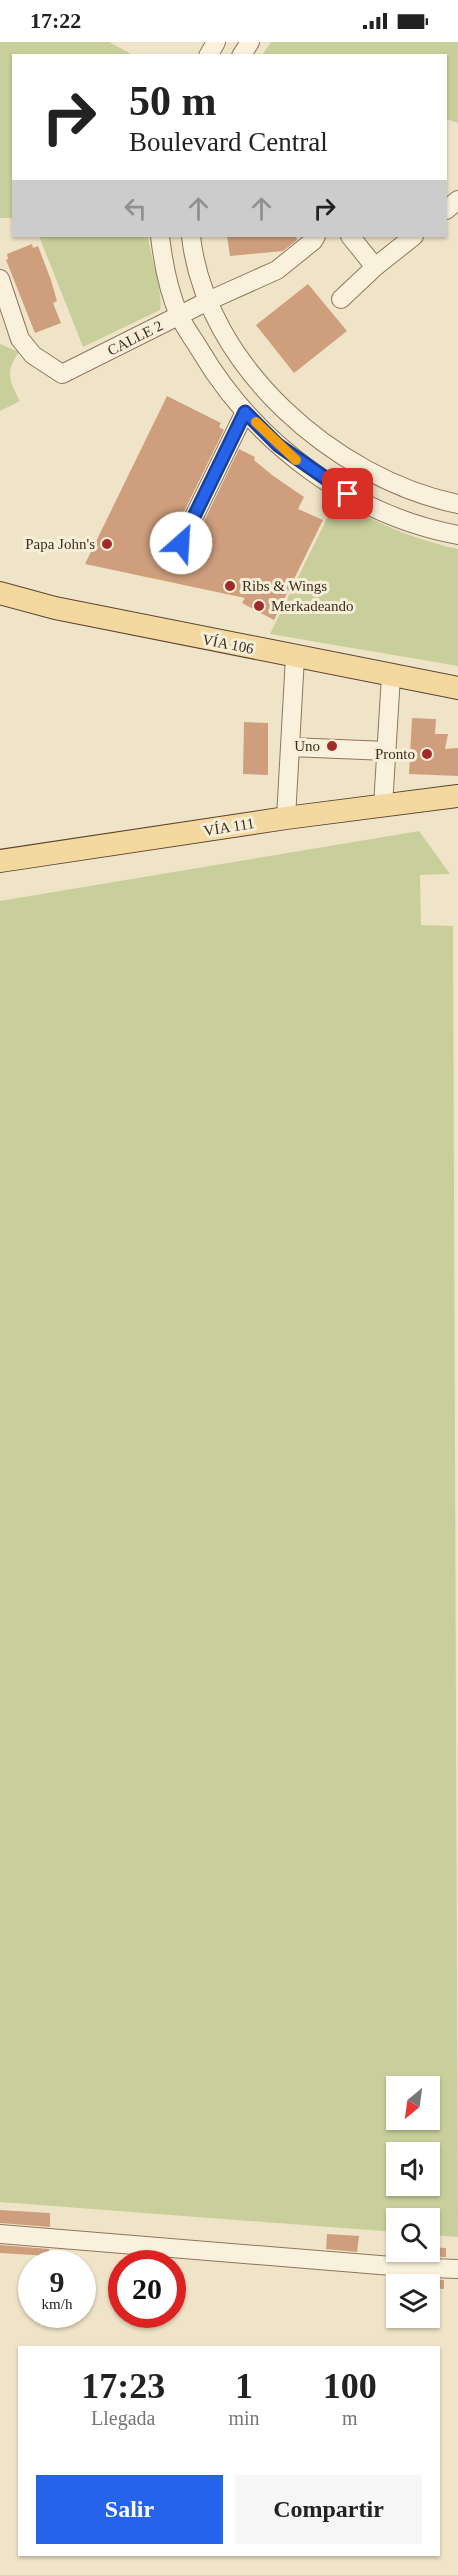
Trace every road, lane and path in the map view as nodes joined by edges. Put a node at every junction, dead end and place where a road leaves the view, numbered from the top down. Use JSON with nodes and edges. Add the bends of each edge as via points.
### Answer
{"nodes":[{"id":1,"x":159,"y":237,"type":"edge"},
{"id":2,"x":191,"y":237,"type":"edge"},
{"id":3,"x":315,"y":237,"type":"edge"},
{"id":4,"x":352,"y":237,"type":"edge"},
{"id":5,"x":413,"y":237,"type":"edge"},
{"id":6,"x":375,"y":267,"type":"junction"},
{"id":7,"x":0,"y":279,"type":"edge"},
{"id":8,"x":3,"y":297,"type":"edge"},
{"id":9,"x":341,"y":299,"type":"dead end"},
{"id":10,"x":208,"y":301,"type":"junction"},
{"id":11,"x":179,"y":316,"type":"junction"},
{"id":12,"x":245,"y":412,"type":"junction"},
{"id":13,"x":458,"y":504,"type":"edge"},
{"id":14,"x":458,"y":535,"type":"edge"},
{"id":15,"x":181,"y":543,"type":"dead end"},
{"id":16,"x":0,"y":593,"type":"edge"},
{"id":17,"x":295,"y":657,"type":"junction"},
{"id":18,"x":391,"y":676,"type":"junction"},
{"id":19,"x":458,"y":688,"type":"edge"},
{"id":20,"x":290,"y":747,"type":"junction"},
{"id":21,"x":387,"y":751,"type":"junction"},
{"id":22,"x":458,"y":796,"type":"edge"},
{"id":23,"x":383,"y":806,"type":"junction"},
{"id":24,"x":286,"y":818,"type":"junction"},
{"id":25,"x":0,"y":861,"type":"edge"},
{"id":26,"x":0,"y":2234,"type":"edge"},
{"id":27,"x":458,"y":2269,"type":"edge"}],
"edges":[{"from":1,"to":11,"type":"street"},
{"from":2,"to":10,"type":"street"},
{"from":3,"to":10,"type":"street","name":"CALLE 2","via":[[277,270]]},
{"from":4,"to":6,"type":"street"},
{"from":5,"to":6,"type":"street"},
{"from":6,"to":9,"type":"street"},
{"from":7,"to":8,"type":"street"},
{"from":8,"to":11,"type":"street","name":"CALLE 2","via":[[24,345],[62,374]]},
{"from":10,"to":11,"type":"street","name":"CALLE 2"},
{"from":10,"to":13,"type":"street","via":[[247,367],[312,434],[408,490]]},
{"from":11,"to":12,"type":"street","via":[[211,368]]},
{"from":12,"to":14,"type":"street","via":[[302,464],[371,507],[428,529]]},
{"from":12,"to":15,"type":"street"},
{"from":16,"to":17,"type":"main road","name":"VÍA 106"},
{"from":17,"to":18,"type":"main road","name":"VÍA 106"},
{"from":17,"to":20,"type":"street"},
{"from":18,"to":19,"type":"main road","name":"VÍA 106"},
{"from":18,"to":21,"type":"street"},
{"from":20,"to":21,"type":"street"},
{"from":20,"to":24,"type":"street"},
{"from":21,"to":23,"type":"street"},
{"from":22,"to":23,"type":"main road","name":"VÍA 111"},
{"from":23,"to":24,"type":"main road","name":"VÍA 111"},
{"from":24,"to":25,"type":"main road","name":"VÍA 111"},
{"from":26,"to":27,"type":"street"}]}
